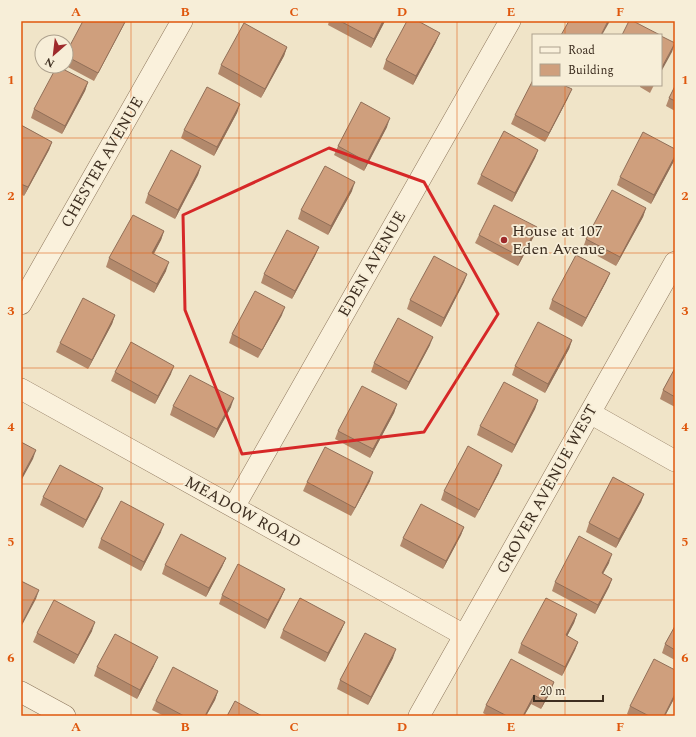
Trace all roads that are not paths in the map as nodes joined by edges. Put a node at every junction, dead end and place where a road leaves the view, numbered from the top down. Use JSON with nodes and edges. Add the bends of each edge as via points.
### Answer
{"nodes":[{"id":1,"x":182,"y":21,"type":"edge"},
{"id":2,"x":510,"y":21,"type":"edge"},
{"id":3,"x":675,"y":262,"type":"edge"},
{"id":4,"x":21,"y":304,"type":"edge"},
{"id":5,"x":21,"y":389,"type":"edge"},
{"id":6,"x":590,"y":413,"type":"junction"},
{"id":7,"x":675,"y":461,"type":"edge"},
{"id":8,"x":234,"y":507,"type":"junction"},
{"id":9,"x":464,"y":635,"type":"junction"},
{"id":10,"x":21,"y":692,"type":"edge"},
{"id":11,"x":65,"y":716,"type":"edge"},
{"id":12,"x":419,"y":716,"type":"edge"}],
"edges":[{"from":1,"to":4,"type":"street","name":"CHESTER AVENUE"},
{"from":2,"to":8,"type":"street","name":"EDEN AVENUE"},
{"from":3,"to":6,"type":"street","name":"GROVER AVENUE WEST"},
{"from":5,"to":8,"type":"street","name":"MEADOW ROAD"},
{"from":6,"to":7,"type":"street"},
{"from":6,"to":9,"type":"street","name":"GROVER AVENUE WEST"},
{"from":8,"to":9,"type":"street","name":"MEADOW ROAD"},
{"from":9,"to":12,"type":"street","name":"GROVER AVENUE WEST"},
{"from":10,"to":11,"type":"street"}]}
